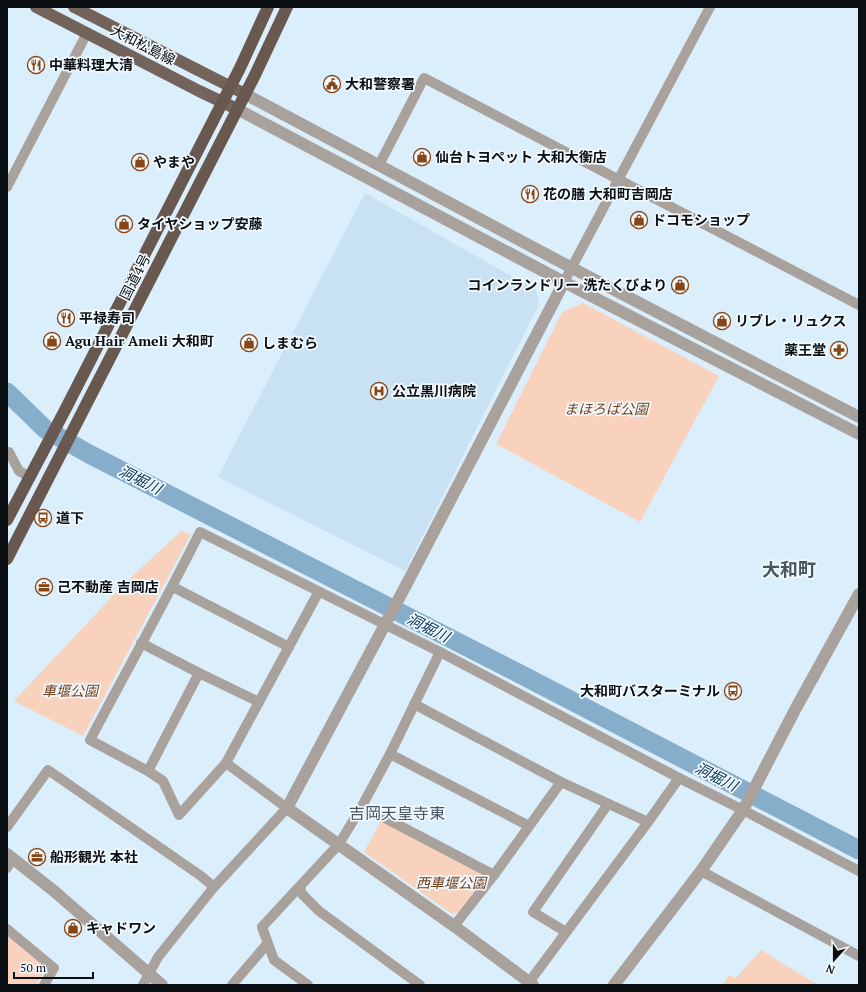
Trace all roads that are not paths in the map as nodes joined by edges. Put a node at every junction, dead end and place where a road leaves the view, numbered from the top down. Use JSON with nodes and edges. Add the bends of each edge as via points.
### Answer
{"nodes":[{"id":1,"x":36,"y":7,"type":"edge"},
{"id":2,"x":74,"y":7,"type":"edge"},
{"id":3,"x":268,"y":7,"type":"edge"},
{"id":4,"x":287,"y":7,"type":"edge"},
{"id":5,"x":710,"y":7,"type":"edge"},
{"id":6,"x":87,"y":33,"type":"junction"},
{"id":7,"x":230,"y":87,"type":"junction"},
{"id":8,"x":245,"y":94,"type":"junction"},
{"id":9,"x":222,"y":102,"type":"junction"},
{"id":10,"x":238,"y":109,"type":"junction"},
{"id":11,"x":379,"y":165,"type":"junction"},
{"id":12,"x":618,"y":180,"type":"junction"},
{"id":13,"x":7,"y":187,"type":"edge"},
{"id":14,"x":572,"y":268,"type":"junction"},
{"id":15,"x":564,"y":282,"type":"junction"},
{"id":16,"x":859,"y":305,"type":"edge"},
{"id":17,"x":859,"y":417,"type":"edge"},
{"id":18,"x":859,"y":434,"type":"edge"},
{"id":19,"x":7,"y":453,"type":"edge"},
{"id":20,"x":30,"y":477,"type":"junction"},
{"id":21,"x":7,"y":520,"type":"edge"},
{"id":22,"x":7,"y":559,"type":"edge"},
{"id":23,"x":173,"y":587,"type":"junction"},
{"id":24,"x":318,"y":592,"type":"junction"},
{"id":25,"x":859,"y":594,"type":"edge"},
{"id":26,"x":384,"y":625,"type":"junction"},
{"id":27,"x":141,"y":643,"type":"junction"},
{"id":28,"x":289,"y":647,"type":"junction"},
{"id":29,"x":440,"y":652,"type":"junction"},
{"id":30,"x":199,"y":673,"type":"junction"},
{"id":31,"x":259,"y":702,"type":"junction"},
{"id":32,"x":414,"y":704,"type":"junction"},
{"id":33,"x":390,"y":754,"type":"junction"},
{"id":34,"x":226,"y":763,"type":"junction"},
{"id":35,"x":148,"y":770,"type":"junction"},
{"id":36,"x":679,"y":778,"type":"junction"},
{"id":37,"x":561,"y":782,"type":"junction"},
{"id":38,"x":608,"y":804,"type":"junction"},
{"id":39,"x":746,"y":805,"type":"junction"},
{"id":40,"x":362,"y":806,"type":"junction"},
{"id":41,"x":287,"y":808,"type":"junction"},
{"id":42,"x":648,"y":822,"type":"junction"},
{"id":43,"x":529,"y":826,"type":"junction"},
{"id":44,"x":7,"y":827,"type":"edge"},
{"id":45,"x":339,"y":844,"type":"junction"},
{"id":46,"x":9,"y":860,"type":"edge"},
{"id":47,"x":701,"y":871,"type":"junction"},
{"id":48,"x":859,"y":871,"type":"edge"},
{"id":49,"x":494,"y":875,"type":"junction"},
{"id":50,"x":214,"y":886,"type":"junction"},
{"id":51,"x":300,"y":887,"type":"junction"},
{"id":52,"x":454,"y":926,"type":"junction"},
{"id":53,"x":7,"y":929,"type":"edge"},
{"id":54,"x":566,"y":932,"type":"junction"},
{"id":55,"x":267,"y":944,"type":"junction"},
{"id":56,"x":859,"y":956,"type":"edge"},
{"id":57,"x":148,"y":973,"type":"junction"},
{"id":58,"x":529,"y":984,"type":"edge"},
{"id":59,"x":44,"y":985,"type":"edge"},
{"id":60,"x":143,"y":985,"type":"edge"},
{"id":61,"x":162,"y":985,"type":"edge"},
{"id":62,"x":232,"y":985,"type":"edge"},
{"id":63,"x":308,"y":985,"type":"edge"},
{"id":64,"x":420,"y":985,"type":"edge"},
{"id":65,"x":614,"y":985,"type":"edge"}],
"edges":[{"from":1,"to":6,"type":"main road","name":"大和松島線"},
{"from":2,"to":7,"type":"main road","name":"大和松島線"},
{"from":3,"to":7,"type":"highway","name":"国道4号"},
{"from":4,"to":8,"type":"highway","name":"国道4号"},
{"from":5,"to":12,"type":"street"},
{"from":6,"to":9,"type":"main road","name":"大和松島線"},
{"from":6,"to":13,"type":"street"},
{"from":7,"to":8,"type":"main road","name":"大和松島線"},
{"from":7,"to":9,"type":"highway","name":"国道4号"},
{"from":8,"to":10,"type":"highway","name":"国道4号"},
{"from":8,"to":11,"type":"street"},
{"from":9,"to":10,"type":"main road","name":"大和松島線"},
{"from":9,"to":20,"type":"highway","name":"国道4号"},
{"from":10,"to":15,"type":"street"},
{"from":10,"to":22,"type":"highway","name":"国道4号"},
{"from":11,"to":12,"type":"street","via":[[424,78]]},
{"from":11,"to":14,"type":"street"},
{"from":12,"to":14,"type":"street"},
{"from":12,"to":16,"type":"street"},
{"from":14,"to":15,"type":"street"},
{"from":14,"to":17,"type":"street"},
{"from":15,"to":18,"type":"street"},
{"from":15,"to":26,"type":"street"},
{"from":19,"to":20,"type":"street","via":[[9,452],[19,471]]},
{"from":20,"to":21,"type":"highway","name":"国道4号"},
{"from":23,"to":24,"type":"street","via":[[200,532]]},
{"from":23,"to":27,"type":"street"},
{"from":23,"to":28,"type":"street"},
{"from":24,"to":26,"type":"street"},
{"from":24,"to":28,"type":"street"},
{"from":25,"to":39,"type":"street"},
{"from":26,"to":29,"type":"street"},
{"from":26,"to":41,"type":"street"},
{"from":27,"to":30,"type":"street"},
{"from":27,"to":35,"type":"street","via":[[90,740]]},
{"from":28,"to":31,"type":"street"},
{"from":29,"to":32,"type":"street"},
{"from":29,"to":36,"type":"street"},
{"from":30,"to":31,"type":"street"},
{"from":30,"to":35,"type":"street"},
{"from":31,"to":34,"type":"street"},
{"from":32,"to":33,"type":"street"},
{"from":32,"to":37,"type":"street"},
{"from":33,"to":40,"type":"street"},
{"from":33,"to":43,"type":"street"},
{"from":34,"to":35,"type":"street","via":[[179,815],[163,781]]},
{"from":34,"to":41,"type":"street"},
{"from":36,"to":39,"type":"street"},
{"from":36,"to":42,"type":"street"},
{"from":37,"to":38,"type":"street"},
{"from":37,"to":43,"type":"street"},
{"from":38,"to":42,"type":"street"},
{"from":38,"to":54,"type":"street","via":[[533,912]]},
{"from":39,"to":47,"type":"street"},
{"from":39,"to":48,"type":"street"},
{"from":40,"to":45,"type":"street"},
{"from":40,"to":49,"type":"street"},
{"from":41,"to":45,"type":"street"},
{"from":41,"to":50,"type":"street"},
{"from":42,"to":54,"type":"street"},
{"from":43,"to":49,"type":"street"},
{"from":44,"to":50,"type":"street","via":[[48,770]]},
{"from":45,"to":51,"type":"street"},
{"from":45,"to":52,"type":"street"},
{"from":46,"to":57,"type":"street","via":[[54,891]]},
{"from":47,"to":56,"type":"street"},
{"from":47,"to":65,"type":"street"},
{"from":49,"to":52,"type":"street"},
{"from":50,"to":57,"type":"street"},
{"from":51,"to":55,"type":"street","via":[[262,927]]},
{"from":51,"to":64,"type":"street","via":[[302,894],[319,911]]},
{"from":52,"to":58,"type":"street"},
{"from":53,"to":59,"type":"street","via":[[54,968]]},
{"from":54,"to":58,"type":"street"},
{"from":55,"to":62,"type":"street"},
{"from":55,"to":63,"type":"street","via":[[274,960]]},
{"from":57,"to":60,"type":"street"},
{"from":57,"to":61,"type":"street"}]}
